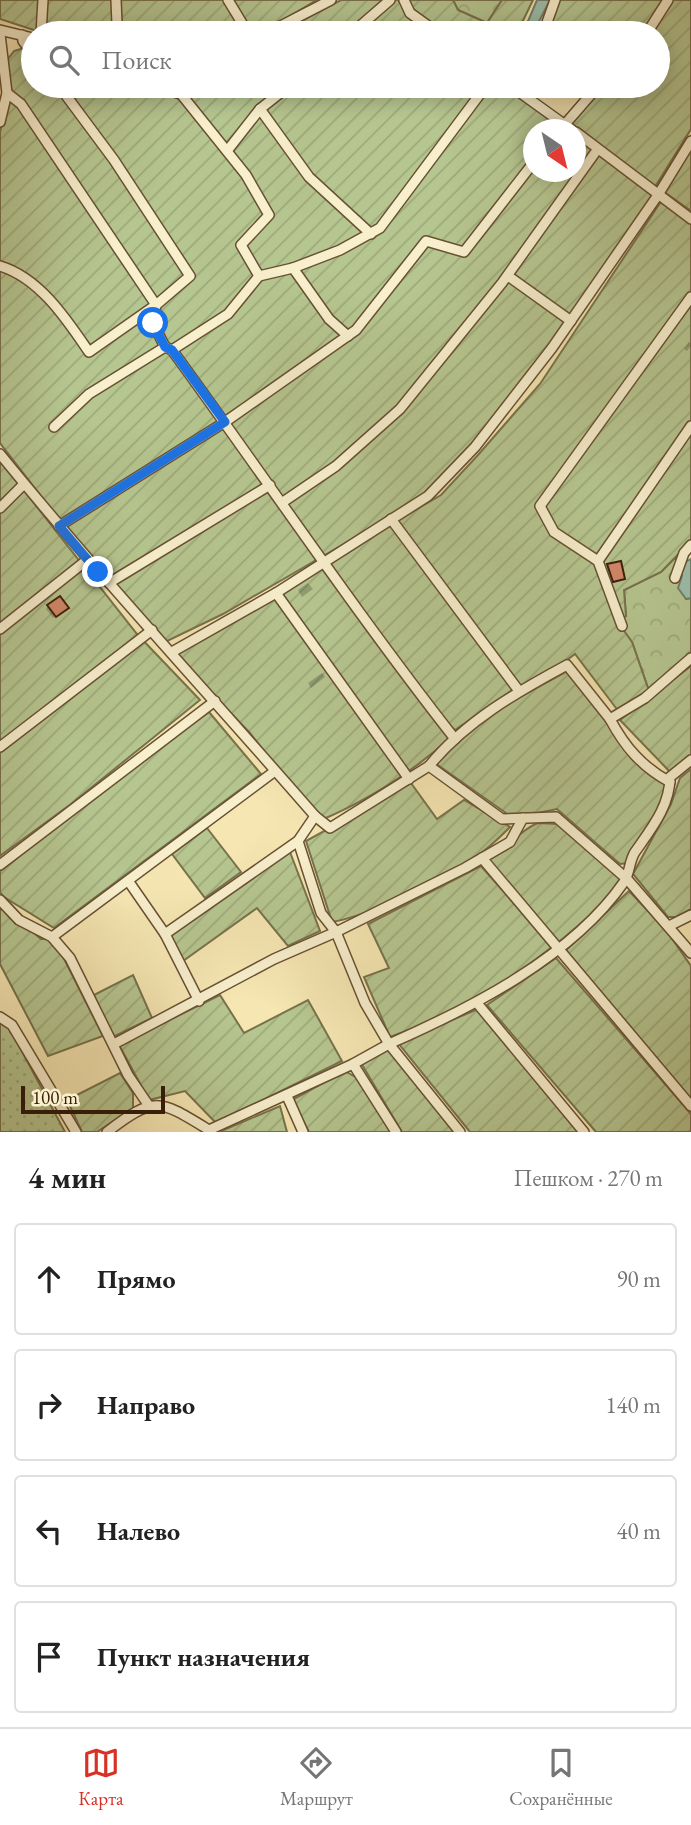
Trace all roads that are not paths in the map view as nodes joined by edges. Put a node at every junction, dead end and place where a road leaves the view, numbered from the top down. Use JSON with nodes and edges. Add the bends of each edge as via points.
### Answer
{"nodes":[{"id":1,"x":43,"y":0,"type":"edge"},
{"id":2,"x":116,"y":0,"type":"edge"},
{"id":3,"x":228,"y":0,"type":"edge"},
{"id":4,"x":331,"y":0,"type":"edge"},
{"id":5,"x":390,"y":0,"type":"edge"},
{"id":6,"x":404,"y":0,"type":"edge"},
{"id":7,"x":555,"y":0,"type":"edge"},
{"id":8,"x":668,"y":0,"type":"edge"},
{"id":9,"x":42,"y":21,"type":"edge"},
{"id":10,"x":117,"y":21,"type":"edge"},
{"id":11,"x":241,"y":21,"type":"edge"},
{"id":12,"x":290,"y":21,"type":"edge"},
{"id":13,"x":366,"y":21,"type":"edge"},
{"id":14,"x":421,"y":21,"type":"edge"},
{"id":15,"x":548,"y":21,"type":"edge"},
{"id":16,"x":655,"y":21,"type":"edge"},
{"id":17,"x":0,"y":32,"type":"edge"},
{"id":18,"x":21,"y":35,"type":"edge"},
{"id":19,"x":7,"y":93,"type":"junction"},
{"id":20,"x":68,"y":98,"type":"edge"},
{"id":21,"x":184,"y":98,"type":"edge"},
{"id":22,"x":274,"y":98,"type":"edge"},
{"id":23,"x":477,"y":98,"type":"edge"},
{"id":24,"x":527,"y":98,"type":"edge"},
{"id":25,"x":589,"y":98,"type":"edge"},
{"id":26,"x":260,"y":109,"type":"junction"},
{"id":27,"x":555,"y":119,"type":"edge"},
{"id":28,"x":575,"y":119,"type":"edge"},
{"id":29,"x":0,"y":122,"type":"edge"},
{"id":30,"x":691,"y":141,"type":"edge"},
{"id":31,"x":586,"y":142,"type":"edge"},
{"id":32,"x":227,"y":150,"type":"junction"},
{"id":33,"x":597,"y":150,"type":"junction"},
{"id":34,"x":523,"y":176,"type":"edge"},
{"id":35,"x":658,"y":195,"type":"junction"},
{"id":36,"x":691,"y":219,"type":"edge"},
{"id":37,"x":371,"y":234,"type":"junction"},
{"id":38,"x":0,"y":266,"type":"edge"},
{"id":39,"x":293,"y":268,"type":"junction"},
{"id":40,"x":259,"y":276,"type":"junction"},
{"id":41,"x":508,"y":276,"type":"junction"},
{"id":42,"x":691,"y":297,"type":"edge"},
{"id":43,"x":156,"y":305,"type":"junction"},
{"id":44,"x":571,"y":321,"type":"junction"},
{"id":45,"x":348,"y":336,"type":"junction"},
{"id":46,"x":168,"y":348,"type":"junction"},
{"id":47,"x":225,"y":422,"type":"junction"},
{"id":48,"x":691,"y":426,"type":"edge"},
{"id":49,"x":54,"y":427,"type":"dead end"},
{"id":50,"x":0,"y":454,"type":"edge"},
{"id":51,"x":24,"y":484,"type":"junction"},
{"id":52,"x":270,"y":485,"type":"junction"},
{"id":53,"x":283,"y":502,"type":"junction"},
{"id":54,"x":0,"y":508,"type":"edge"},
{"id":55,"x":391,"y":519,"type":"junction"},
{"id":56,"x":59,"y":526,"type":"junction"},
{"id":57,"x":691,"y":545,"type":"edge"},
{"id":58,"x":87,"y":560,"type":"junction"},
{"id":59,"x":597,"y":561,"type":"junction"},
{"id":60,"x":324,"y":563,"type":"junction"},
{"id":61,"x":675,"y":578,"type":"dead end"},
{"id":62,"x":108,"y":583,"type":"junction"},
{"id":63,"x":276,"y":593,"type":"junction"},
{"id":64,"x":622,"y":626,"type":"dead end"},
{"id":65,"x":0,"y":629,"type":"edge"},
{"id":66,"x":152,"y":630,"type":"junction"},
{"id":67,"x":172,"y":652,"type":"junction"},
{"id":68,"x":691,"y":659,"type":"edge"},
{"id":69,"x":519,"y":691,"type":"junction"},
{"id":70,"x":215,"y":701,"type":"junction"},
{"id":71,"x":610,"y":719,"type":"junction"},
{"id":72,"x":455,"y":739,"type":"junction"},
{"id":73,"x":0,"y":747,"type":"edge"},
{"id":74,"x":691,"y":760,"type":"edge"},
{"id":75,"x":429,"y":766,"type":"junction"},
{"id":76,"x":275,"y":771,"type":"junction"},
{"id":77,"x":409,"y":779,"type":"junction"},
{"id":78,"x":670,"y":782,"type":"junction"},
{"id":79,"x":315,"y":816,"type":"junction"},
{"id":80,"x":523,"y":818,"type":"junction"},
{"id":81,"x":298,"y":841,"type":"junction"},
{"id":82,"x":482,"y":858,"type":"junction"},
{"id":83,"x":0,"y":865,"type":"edge"},
{"id":84,"x":626,"y":879,"type":"junction"},
{"id":85,"x":129,"y":882,"type":"junction"},
{"id":86,"x":0,"y":900,"type":"edge"},
{"id":87,"x":691,"y":915,"type":"edge"},
{"id":88,"x":669,"y":926,"type":"junction"},
{"id":89,"x":336,"y":932,"type":"junction"},
{"id":90,"x":164,"y":933,"type":"junction"},
{"id":91,"x":52,"y":937,"type":"junction"},
{"id":92,"x":556,"y":948,"type":"junction"},
{"id":93,"x":691,"y":953,"type":"edge"},
{"id":94,"x":199,"y":1001,"type":"junction"},
{"id":95,"x":477,"y":1003,"type":"junction"},
{"id":96,"x":0,"y":1017,"type":"edge"},
{"id":97,"x":114,"y":1044,"type":"junction"},
{"id":98,"x":389,"y":1044,"type":"junction"},
{"id":99,"x":354,"y":1064,"type":"junction"},
{"id":100,"x":287,"y":1096,"type":"junction"},
{"id":101,"x":149,"y":1106,"type":"junction"},
{"id":102,"x":691,"y":1106,"type":"edge"},
{"id":103,"x":202,"y":1129,"type":"edge"},
{"id":104,"x":76,"y":1132,"type":"edge"},
{"id":105,"x":107,"y":1132,"type":"edge"},
{"id":106,"x":303,"y":1132,"type":"edge"},
{"id":107,"x":396,"y":1132,"type":"edge"},
{"id":108,"x":460,"y":1132,"type":"edge"},
{"id":109,"x":584,"y":1132,"type":"edge"}],
"edges":[{"from":1,"to":9,"type":"lane"},
{"from":2,"to":10,"type":"lane"},
{"from":3,"to":11,"type":"lane"},
{"from":4,"to":12,"type":"lane"},
{"from":5,"to":13,"type":"lane"},
{"from":6,"to":14,"type":"lane","via":[[410,13]]},
{"from":7,"to":15,"type":"lane"},
{"from":8,"to":16,"type":"lane"},
{"from":17,"to":18,"type":"lane"},
{"from":17,"to":19,"type":"lane"},
{"from":19,"to":29,"type":"lane"},
{"from":19,"to":43,"type":"lane","via":[[21,104]]},
{"from":20,"to":43,"type":"lane","via":[[190,276]]},
{"from":21,"to":32,"type":"lane"},
{"from":22,"to":26,"type":"lane"},
{"from":23,"to":37,"type":"lane"},
{"from":24,"to":27,"type":"lane"},
{"from":25,"to":28,"type":"lane"},
{"from":26,"to":32,"type":"lane"},
{"from":26,"to":37,"type":"lane","via":[[309,177]]},
{"from":30,"to":35,"type":"lane"},
{"from":31,"to":33,"type":"lane"},
{"from":32,"to":40,"type":"lane","via":[[269,215],[241,245]]},
{"from":33,"to":35,"type":"lane"},
{"from":33,"to":41,"type":"lane"},
{"from":34,"to":45,"type":"lane","via":[[464,252],[426,241]]},
{"from":35,"to":36,"type":"lane"},
{"from":35,"to":44,"type":"lane"},
{"from":37,"to":39,"type":"lane"},
{"from":38,"to":43,"type":"lane","via":[[58,307],[89,352]]},
{"from":39,"to":40,"type":"lane"},
{"from":39,"to":45,"type":"lane","via":[[329,319]]},
{"from":40,"to":46,"type":"lane","via":[[228,314]]},
{"from":41,"to":44,"type":"lane"},
{"from":41,"to":53,"type":"lane","via":[[400,410],[337,466]]},
{"from":42,"to":59,"type":"lane","via":[[540,506],[554,532]]},
{"from":43,"to":46,"type":"lane","via":[[153,323]]},
{"from":44,"to":55,"type":"lane","via":[[475,447],[428,496]]},
{"from":45,"to":47,"type":"lane"},
{"from":46,"to":47,"type":"lane"},
{"from":46,"to":49,"type":"lane","via":[[89,394]]},
{"from":47,"to":52,"type":"lane"},
{"from":47,"to":56,"type":"lane"},
{"from":48,"to":59,"type":"lane"},
{"from":50,"to":51,"type":"lane"},
{"from":51,"to":54,"type":"lane"},
{"from":51,"to":56,"type":"lane"},
{"from":52,"to":53,"type":"lane"},
{"from":52,"to":62,"type":"lane"},
{"from":53,"to":60,"type":"lane"},
{"from":55,"to":60,"type":"lane"},
{"from":55,"to":69,"type":"lane"},
{"from":56,"to":58,"type":"lane"},
{"from":57,"to":61,"type":"lane"},
{"from":58,"to":62,"type":"lane"},
{"from":58,"to":65,"type":"lane"},
{"from":59,"to":64,"type":"lane"},
{"from":60,"to":63,"type":"lane"},
{"from":60,"to":72,"type":"lane"},
{"from":62,"to":66,"type":"lane"},
{"from":63,"to":67,"type":"lane"},
{"from":63,"to":77,"type":"lane"},
{"from":66,"to":67,"type":"lane"},
{"from":66,"to":73,"type":"lane"},
{"from":67,"to":70,"type":"lane"},
{"from":68,"to":71,"type":"lane","via":[[645,698]]},
{"from":69,"to":71,"type":"lane","via":[[567,665]]},
{"from":69,"to":72,"type":"lane"},
{"from":70,"to":76,"type":"lane"},
{"from":70,"to":83,"type":"lane"},
{"from":71,"to":78,"type":"lane","via":[[624,744],[650,771]]},
{"from":72,"to":75,"type":"lane"},
{"from":74,"to":78,"type":"lane"},
{"from":75,"to":77,"type":"lane"},
{"from":75,"to":80,"type":"lane","via":[[502,819]]},
{"from":76,"to":79,"type":"lane"},
{"from":76,"to":85,"type":"lane"},
{"from":77,"to":79,"type":"lane","via":[[330,828]]},
{"from":78,"to":84,"type":"lane","via":[[670,794],[632,856]]},
{"from":79,"to":81,"type":"lane"},
{"from":80,"to":82,"type":"lane","via":[[510,842]]},
{"from":80,"to":84,"type":"lane","via":[[556,817]]},
{"from":81,"to":89,"type":"lane","via":[[321,913]]},
{"from":81,"to":90,"type":"lane"},
{"from":82,"to":89,"type":"lane"},
{"from":82,"to":92,"type":"lane"},
{"from":84,"to":88,"type":"lane"},
{"from":84,"to":92,"type":"lane","via":[[600,912]]},
{"from":85,"to":90,"type":"lane"},
{"from":85,"to":91,"type":"lane"},
{"from":86,"to":91,"type":"lane","via":[[19,919]]},
{"from":87,"to":88,"type":"lane"},
{"from":88,"to":93,"type":"lane"},
{"from":89,"to":94,"type":"lane","via":[[274,959]]},
{"from":89,"to":98,"type":"lane","via":[[365,1003]]},
{"from":90,"to":94,"type":"lane"},
{"from":91,"to":97,"type":"lane","via":[[70,958]]},
{"from":92,"to":95,"type":"lane"},
{"from":92,"to":102,"type":"lane"},
{"from":94,"to":97,"type":"lane"},
{"from":95,"to":98,"type":"lane"},
{"from":95,"to":109,"type":"lane"},
{"from":96,"to":104,"type":"lane","via":[[12,1025]]},
{"from":97,"to":101,"type":"lane"},
{"from":98,"to":99,"type":"lane"},
{"from":98,"to":108,"type":"lane"},
{"from":99,"to":100,"type":"lane"},
{"from":99,"to":107,"type":"lane"},
{"from":100,"to":103,"type":"lane"},
{"from":100,"to":106,"type":"lane"},
{"from":101,"to":103,"type":"lane","via":[[170,1107]]},
{"from":101,"to":105,"type":"lane","via":[[137,1109]]}]}
